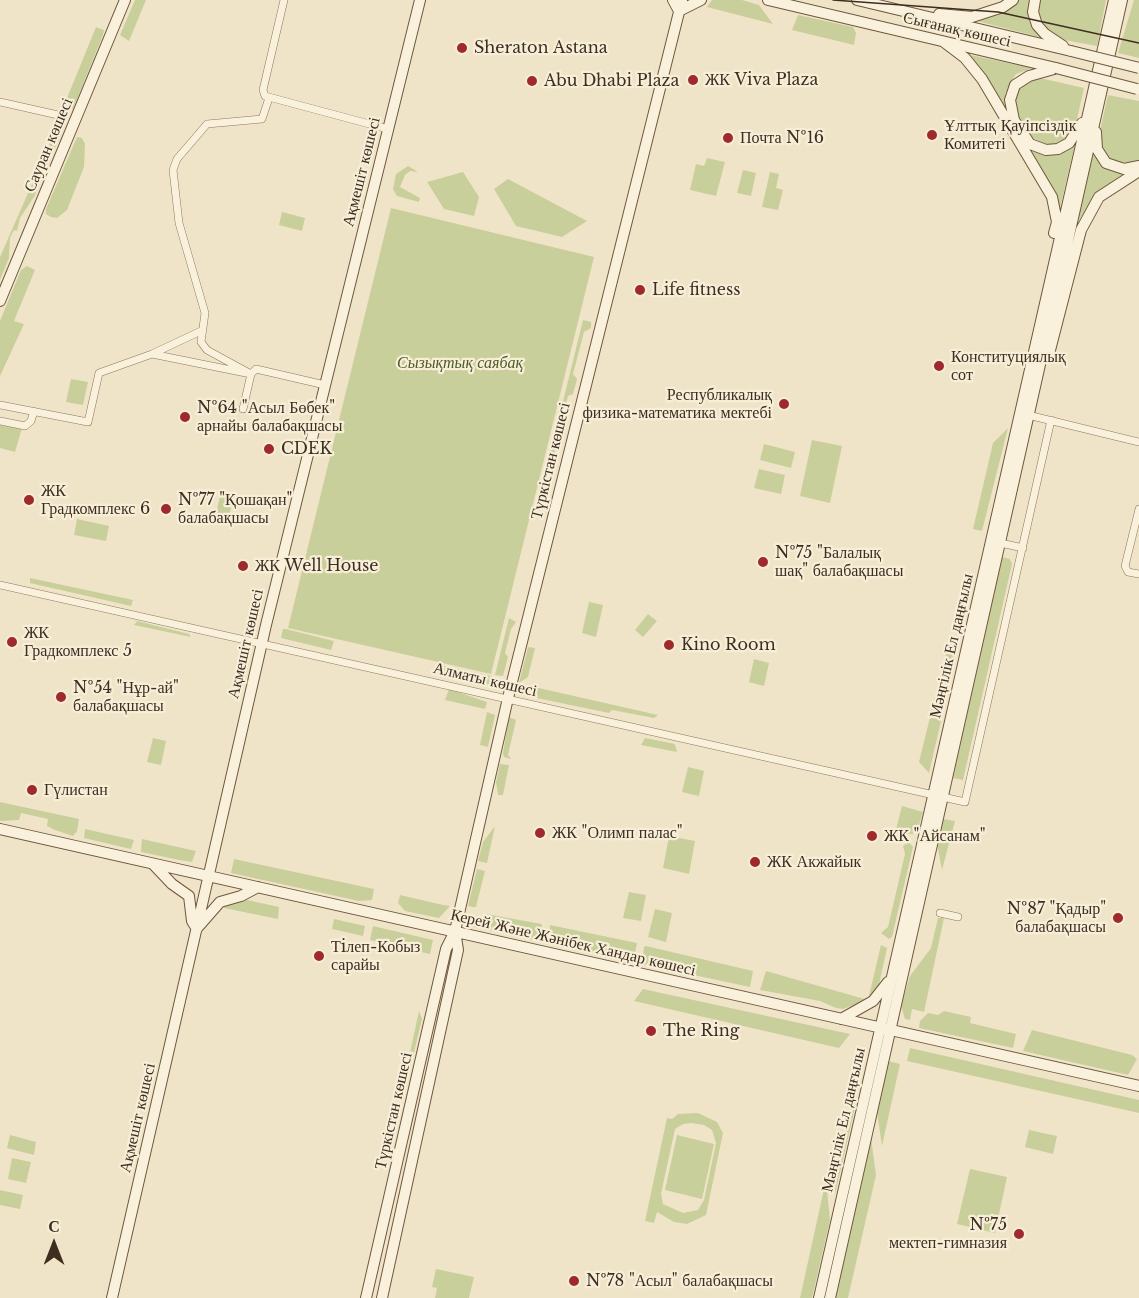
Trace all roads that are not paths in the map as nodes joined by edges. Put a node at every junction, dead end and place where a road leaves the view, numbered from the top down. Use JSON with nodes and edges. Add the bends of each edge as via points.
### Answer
{"nodes":[{"id":1,"x":125,"y":0,"type":"edge"},
{"id":2,"x":284,"y":0,"type":"edge"},
{"id":3,"x":420,"y":0,"type":"edge"},
{"id":4,"x":673,"y":0,"type":"edge"},
{"id":5,"x":701,"y":0,"type":"edge"},
{"id":6,"x":768,"y":0,"type":"edge"},
{"id":7,"x":1013,"y":0,"type":"edge"},
{"id":8,"x":1035,"y":0,"type":"edge"},
{"id":9,"x":1108,"y":0,"type":"edge"},
{"id":10,"x":1114,"y":0,"type":"edge"},
{"id":11,"x":1122,"y":0,"type":"edge"},
{"id":12,"x":1129,"y":0,"type":"edge"},
{"id":13,"x":860,"y":1,"type":"edge"},
{"id":14,"x":680,"y":5,"type":"edge"},
{"id":15,"x":907,"y":12,"type":"junction"},
{"id":16,"x":1114,"y":17,"type":"junction"},
{"id":17,"x":855,"y":21,"type":"junction"},
{"id":18,"x":965,"y":26,"type":"junction"},
{"id":19,"x":944,"y":42,"type":"junction"},
{"id":20,"x":960,"y":46,"type":"junction"},
{"id":21,"x":1071,"y":51,"type":"junction"},
{"id":22,"x":1056,"y":68,"type":"junction"},
{"id":23,"x":1139,"y":68,"type":"edge"},
{"id":24,"x":1138,"y":90,"type":"edge"},
{"id":25,"x":269,"y":98,"type":"junction"},
{"id":26,"x":0,"y":102,"type":"edge"},
{"id":27,"x":1092,"y":114,"type":"junction"},
{"id":28,"x":58,"y":115,"type":"dead end"},
{"id":29,"x":388,"y":129,"type":"junction"},
{"id":30,"x":1139,"y":166,"type":"edge"},
{"id":31,"x":1139,"y":171,"type":"edge"},
{"id":32,"x":0,"y":301,"type":"edge"},
{"id":33,"x":201,"y":331,"type":"junction"},
{"id":34,"x":152,"y":354,"type":"junction"},
{"id":35,"x":251,"y":374,"type":"junction"},
{"id":36,"x":325,"y":385,"type":"junction"},
{"id":37,"x":1030,"y":389,"type":"junction"},
{"id":38,"x":0,"y":405,"type":"edge"},
{"id":39,"x":243,"y":409,"type":"dead end"},
{"id":40,"x":34,"y":411,"type":"junction"},
{"id":41,"x":1028,"y":416,"type":"junction"},
{"id":42,"x":1051,"y":420,"type":"junction"},
{"id":43,"x":0,"y":422,"type":"edge"},
{"id":44,"x":1139,"y":442,"type":"edge"},
{"id":45,"x":1139,"y":509,"type":"edge"},
{"id":46,"x":995,"y":542,"type":"junction"},
{"id":47,"x":1023,"y":548,"type":"junction"},
{"id":48,"x":1139,"y":574,"type":"edge"},
{"id":49,"x":0,"y":585,"type":"edge"},
{"id":50,"x":262,"y":643,"type":"junction"},
{"id":51,"x":508,"y":698,"type":"junction"},
{"id":52,"x":938,"y":796,"type":"junction"},
{"id":53,"x":0,"y":829,"type":"edge"},
{"id":54,"x":152,"y":863,"type":"junction"},
{"id":55,"x":209,"y":876,"type":"junction"},
{"id":56,"x":258,"y":886,"type":"junction"},
{"id":57,"x":940,"y":913,"type":"dead end"},
{"id":58,"x":958,"y":917,"type":"dead end"},
{"id":59,"x":197,"y":929,"type":"junction"},
{"id":60,"x":455,"y":932,"type":"junction"},
{"id":61,"x":892,"y":977,"type":"junction"},
{"id":62,"x":841,"y":1019,"type":"junction"},
{"id":63,"x":885,"y":1029,"type":"junction"},
{"id":64,"x":1139,"y":1086,"type":"edge"},
{"id":65,"x":113,"y":1296,"type":"edge"},
{"id":66,"x":366,"y":1298,"type":"edge"},
{"id":67,"x":382,"y":1298,"type":"edge"},
{"id":68,"x":819,"y":1298,"type":"edge"},
{"id":69,"x":830,"y":1298,"type":"edge"}],
"edges":[{"from":1,"to":32,"type":"main road","name":"Сауран көшесі"},
{"from":2,"to":25,"type":"street","via":[[263,90]]},
{"from":3,"to":29,"type":"main road","name":"Ақмешіт көшесі"},
{"from":4,"to":14,"type":"main road"},
{"from":5,"to":14,"type":"main road"},
{"from":6,"to":17,"type":"main road","name":"Сығанақ көшесі"},
{"from":7,"to":15,"type":"main road","via":[[972,17]]},
{"from":8,"to":21,"type":"main road","via":[[1037,25]]},
{"from":9,"to":16,"type":"main road"},
{"from":10,"to":16,"type":"main road","name":"Мәңгілік Ел даңғылы"},
{"from":11,"to":16,"type":"main road","name":"Мәңгілік Ел даңғылы"},
{"from":12,"to":16,"type":"main road"},
{"from":13,"to":15,"type":"main road","name":"Сығанақ көшесі"},
{"from":13,"to":17,"type":"main road","via":[[850,6],[850,16]]},
{"from":14,"to":51,"type":"main road","name":"Түркістан көшесі"},
{"from":15,"to":18,"type":"main road","name":"Сығанақ көшесі"},
{"from":16,"to":27,"type":"main road","name":"Мәңгілік Ел даңғылы"},
{"from":17,"to":19,"type":"main road","name":"Сығанақ көшесі"},
{"from":18,"to":20,"type":"main road","via":[[973,34],[969,44]]},
{"from":18,"to":21,"type":"main road","name":"Сығанақ көшесі"},
{"from":19,"to":20,"type":"main road","name":"Сығанақ көшесі"},
{"from":19,"to":37,"type":"main road","via":[[965,58],[982,79],[1052,197],[1057,222],[1025,365]]},
{"from":20,"to":22,"type":"main road","name":"Сығанақ көшесі"},
{"from":21,"to":23,"type":"main road","name":"Сығанақ көшесі","bridge":true},
{"from":22,"to":24,"type":"main road","name":"Сығанақ көшесі","bridge":true},
{"from":22,"to":27,"type":"main road","via":[[1021,80],[1011,94],[1011,113],[1027,141],[1046,150],[1064,146]]},
{"from":25,"to":29,"type":"street"},
{"from":25,"to":33,"type":"street","via":[[262,118],[207,124],[177,159],[173,170],[179,223],[205,314]]},
{"from":26,"to":28,"type":"street"},
{"from":27,"to":30,"type":"main road","via":[[1101,158],[1117,168]]},
{"from":27,"to":37,"type":"main road","name":"Мәңгілік Ел даңғылы"},
{"from":29,"to":36,"type":"main road","name":"Ақмешіт көшесі"},
{"from":31,"to":37,"type":"main road","via":[[1099,197],[1081,230],[1045,369]]},
{"from":33,"to":34,"type":"street"},
{"from":33,"to":35,"type":"street","via":[[201,342],[207,350]]},
{"from":34,"to":35,"type":"street"},
{"from":34,"to":40,"type":"street","via":[[99,373],[88,422]]},
{"from":35,"to":36,"type":"street","via":[[256,369]]},
{"from":35,"to":39,"type":"street"},
{"from":36,"to":50,"type":"main road","name":"Ақмешіт көшесі"},
{"from":37,"to":41,"type":"main road","name":"Мәңгілік Ел даңғылы"},
{"from":37,"to":46,"type":"main road","name":"Мәңгілік Ел даңғылы"},
{"from":38,"to":40,"type":"street"},
{"from":40,"to":43,"type":"street","via":[[25,426]]},
{"from":41,"to":42,"type":"street"},
{"from":41,"to":46,"type":"main road","name":"Мәңгілік Ел даңғылы"},
{"from":42,"to":44,"type":"street"},
{"from":42,"to":47,"type":"street"},
{"from":45,"to":48,"type":"street","via":[[1125,566],[1128,572]]},
{"from":46,"to":47,"type":"street"},
{"from":46,"to":52,"type":"main road","name":"Мәңгілік Ел даңғылы"},
{"from":47,"to":52,"type":"street","name":"Алматы көшесі","via":[[965,802]]},
{"from":49,"to":50,"type":"street","name":"Алматы көшесі"},
{"from":50,"to":51,"type":"street","name":"Алматы көшесі"},
{"from":50,"to":55,"type":"main road","name":"Ақмешіт көшесі"},
{"from":51,"to":52,"type":"street","name":"Алматы көшесі"},
{"from":51,"to":60,"type":"main road","name":"Түркістан көшесі"},
{"from":52,"to":61,"type":"main road","name":"Мәңгілік Ел даңғылы"},
{"from":52,"to":63,"type":"main road","name":"Мәңгілік Ел даңғылы"},
{"from":53,"to":54,"type":"main road","name":"Керей Және Жәнібек Хандар көшесі"},
{"from":54,"to":55,"type":"main road","name":"Керей Және Жәнібек Хандар көшесі"},
{"from":54,"to":59,"type":"main road","via":[[189,896]]},
{"from":55,"to":56,"type":"main road","name":"Керей Және Жәнібек Хандар көшесі"},
{"from":55,"to":59,"type":"main road","name":"Ақмешіт көшесі"},
{"from":56,"to":59,"type":"main road","via":[[220,903]]},
{"from":56,"to":60,"type":"main road","name":"Керей Және Жәнібек Хандар көшесі"},
{"from":57,"to":58,"type":"street"},
{"from":59,"to":65,"type":"main road","name":"Ақмешіт көшесі"},
{"from":60,"to":62,"type":"main road","name":"Керей Және Жәнібек Хандар көшесі"},
{"from":60,"to":66,"type":"main road","name":"Түркістан көшесі","via":[[447,949]]},
{"from":60,"to":67,"type":"main road","name":"Түркістан көшесі","via":[[458,950]]},
{"from":61,"to":62,"type":"main road","via":[[873,1001]]},
{"from":61,"to":63,"type":"main road","name":"Мәңгілік Ел даңғылы"},
{"from":62,"to":63,"type":"main road","name":"Керей Және Жәнібек Хандар көшесі"},
{"from":63,"to":64,"type":"main road","name":"Керей Және Жәнібек Хандар көшесі"},
{"from":63,"to":68,"type":"main road","name":"Мәңгілік Ел даңғылы"},
{"from":63,"to":69,"type":"main road","name":"Мәңгілік Ел даңғылы"}]}
